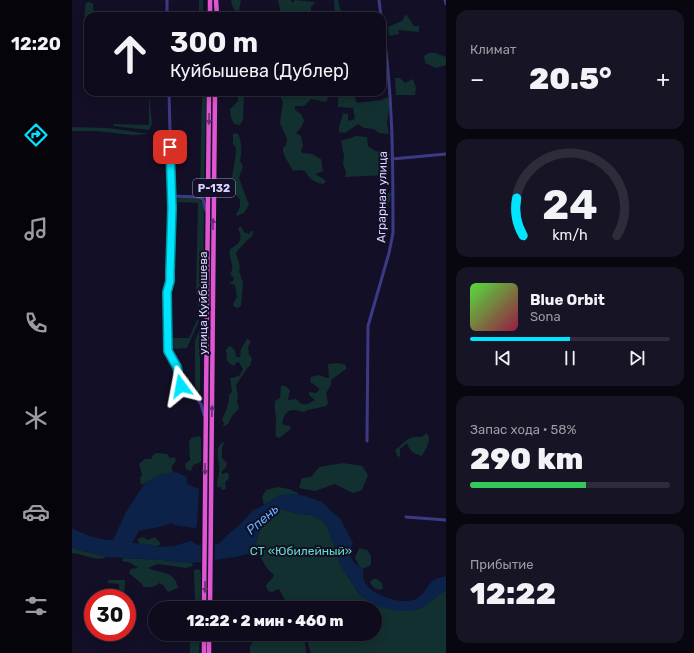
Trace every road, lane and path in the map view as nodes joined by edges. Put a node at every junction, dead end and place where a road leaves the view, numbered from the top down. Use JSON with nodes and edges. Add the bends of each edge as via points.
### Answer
{"nodes":[{"id":1,"x":166,"y":0,"type":"edge"},
{"id":2,"x":210,"y":0,"type":"edge"},
{"id":3,"x":216,"y":0,"type":"edge"},
{"id":4,"x":379,"y":0,"type":"edge"},
{"id":5,"x":445,"y":0,"type":"edge"},
{"id":6,"x":446,"y":4,"type":"edge"},
{"id":7,"x":167,"y":12,"type":"edge"},
{"id":8,"x":210,"y":12,"type":"edge"},
{"id":9,"x":217,"y":12,"type":"edge"},
{"id":10,"x":380,"y":12,"type":"edge"},
{"id":11,"x":386,"y":46,"type":"edge"},
{"id":12,"x":169,"y":96,"type":"edge"},
{"id":13,"x":209,"y":96,"type":"edge"},
{"id":14,"x":215,"y":96,"type":"edge"},
{"id":15,"x":446,"y":154,"type":"edge"},
{"id":16,"x":392,"y":159,"type":"junction"},
{"id":17,"x":208,"y":173,"type":"junction"},
{"id":18,"x":172,"y":196,"type":"junction"},
{"id":19,"x":198,"y":197,"type":"junction"},
{"id":20,"x":208,"y":224,"type":"junction"},
{"id":21,"x":206,"y":430,"type":"junction"},
{"id":22,"x":367,"y":442,"type":"dead end"},
{"id":23,"x":406,"y":517,"type":"dead end"},
{"id":24,"x":446,"y":520,"type":"edge"},
{"id":25,"x":208,"y":537,"type":"junction"},
{"id":26,"x":207,"y":566,"type":"junction"},
{"id":27,"x":204,"y":601,"type":"edge"},
{"id":28,"x":210,"y":601,"type":"edge"},
{"id":29,"x":204,"y":641,"type":"edge"},
{"id":30,"x":209,"y":641,"type":"edge"},
{"id":31,"x":204,"y":653,"type":"edge"},
{"id":32,"x":209,"y":653,"type":"edge"}],
"edges":[{"from":1,"to":7,"type":"street"},
{"from":2,"to":8,"type":"highway"},
{"from":3,"to":9,"type":"highway"},
{"from":4,"to":10,"type":"street"},
{"from":5,"to":6,"type":"street"},
{"from":11,"to":16,"type":"street","name":"Аграрная улица"},
{"from":12,"to":18,"type":"street"},
{"from":13,"to":17,"type":"highway","name":"улица Куйбышева","number":"Р-132","one_way":true},
{"from":25,"to":14,"type":"highway","name":"улица Куйбышева","number":"Р-132","one_way":true},
{"from":15,"to":16,"type":"street"},
{"from":16,"to":22,"type":"street","name":"Аграрная улица","via":[[393,233],[390,253],[368,326]]},
{"from":17,"to":19,"type":"street","via":[[204,194]]},
{"from":17,"to":20,"type":"highway","name":"улица Куйбышева","number":"Р-132"},
{"from":18,"to":19,"type":"street"},
{"from":18,"to":21,"type":"street","via":[[170,281],[167,292],[168,351],[177,367],[181,386],[201,404]]},
{"from":19,"to":20,"type":"street","via":[[203,199]]},
{"from":20,"to":21,"type":"highway","name":"улица Куйбышева","number":"Р-132"},
{"from":21,"to":25,"type":"highway","name":"улица Куйбышева","number":"Р-132","one_way":true},
{"from":23,"to":24,"type":"street"},
{"from":25,"to":26,"type":"highway","number":"Р-132"},
{"from":26,"to":27,"type":"highway","number":"Р-132","one_way":true},
{"from":26,"to":28,"type":"highway","number":"Р-132"},
{"from":29,"to":31,"type":"highway"},
{"from":30,"to":32,"type":"highway"}]}
